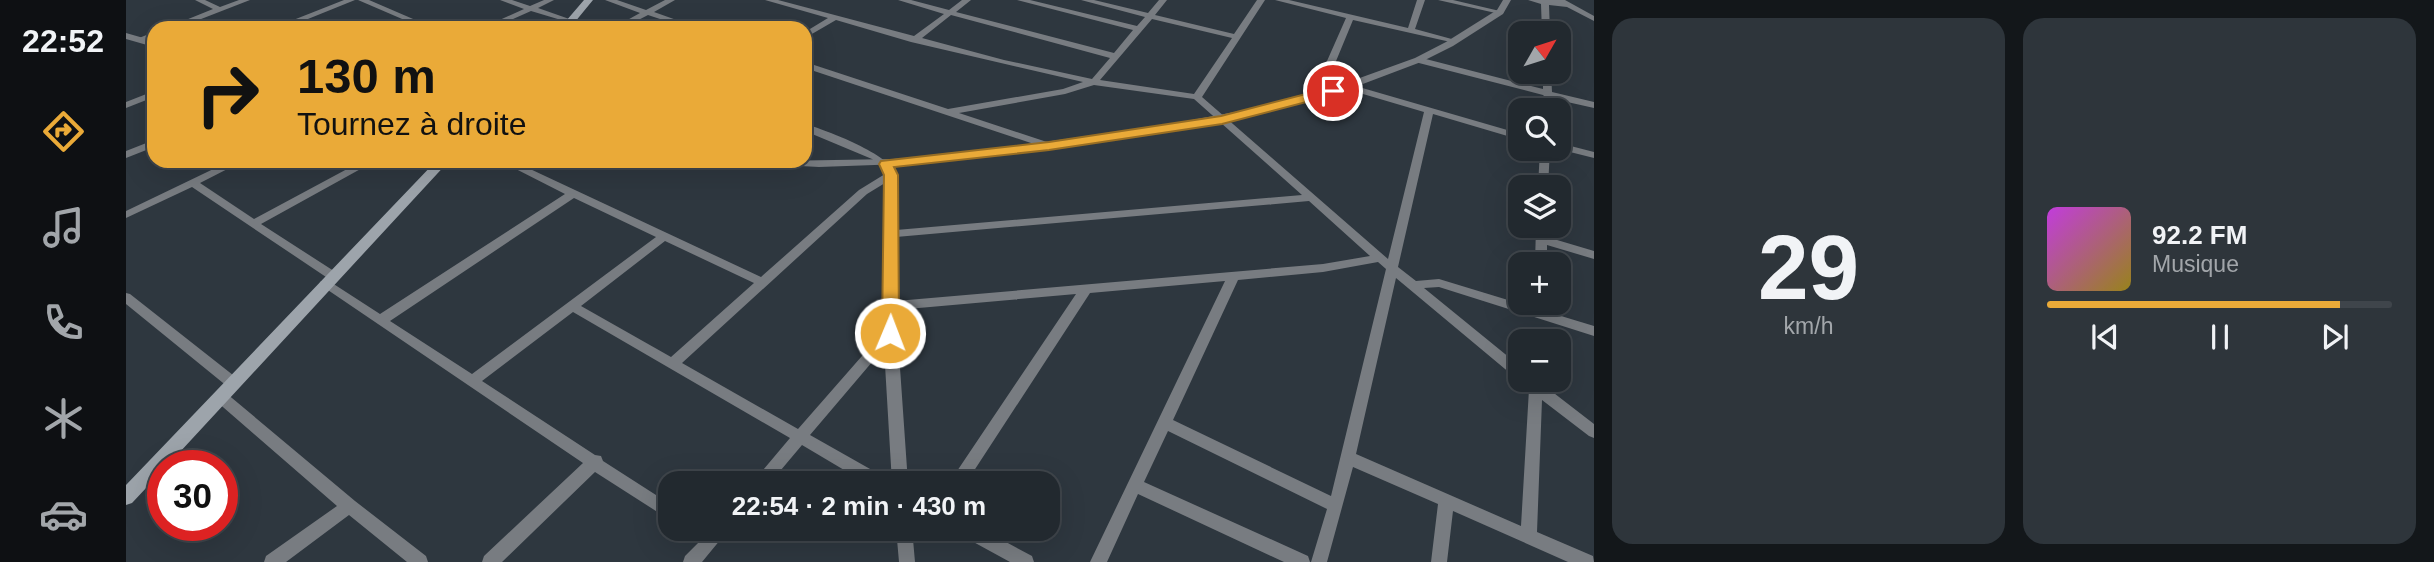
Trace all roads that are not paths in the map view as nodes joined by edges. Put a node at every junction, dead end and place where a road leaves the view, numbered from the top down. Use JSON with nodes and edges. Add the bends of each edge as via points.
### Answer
{"nodes":[{"id":1,"x":199,"y":0,"type":"edge"},
{"id":2,"x":246,"y":0,"type":"edge"},
{"id":3,"x":351,"y":0,"type":"edge"},
{"id":4,"x":362,"y":0,"type":"edge"},
{"id":5,"x":503,"y":0,"type":"edge"},
{"id":6,"x":550,"y":0,"type":"edge"},
{"id":7,"x":589,"y":0,"type":"edge"},
{"id":8,"x":609,"y":0,"type":"edge"},
{"id":9,"x":671,"y":0,"type":"edge"},
{"id":10,"x":770,"y":0,"type":"edge"},
{"id":11,"x":902,"y":0,"type":"edge"},
{"id":12,"x":967,"y":0,"type":"edge"},
{"id":13,"x":1021,"y":0,"type":"edge"},
{"id":14,"x":1085,"y":0,"type":"edge"},
{"id":15,"x":1163,"y":0,"type":"edge"},
{"id":16,"x":1261,"y":0,"type":"edge"},
{"id":17,"x":1279,"y":0,"type":"edge"},
{"id":18,"x":1421,"y":0,"type":"edge"},
{"id":19,"x":1443,"y":0,"type":"edge"},
{"id":20,"x":1507,"y":0,"type":"edge"},
{"id":21,"x":1532,"y":0,"type":"edge"},
{"id":22,"x":1559,"y":0,"type":"edge"},
{"id":23,"x":1545,"y":2,"type":"junction"},
{"id":24,"x":1569,"y":5,"type":"junction"},
{"id":25,"x":219,"y":9,"type":"junction"},
{"id":26,"x":529,"y":9,"type":"junction"},
{"id":27,"x":648,"y":12,"type":"junction"},
{"id":28,"x":1500,"y":12,"type":"junction"},
{"id":29,"x":950,"y":13,"type":"junction"},
{"id":30,"x":1149,"y":16,"type":"junction"},
{"id":31,"x":1351,"y":16,"type":"junction"},
{"id":32,"x":834,"y":18,"type":"junction"},
{"id":33,"x":1594,"y":19,"type":"edge"},
{"id":34,"x":188,"y":21,"type":"edge"},
{"id":35,"x":296,"y":21,"type":"edge"},
{"id":36,"x":413,"y":21,"type":"edge"},
{"id":37,"x":502,"y":21,"type":"edge"},
{"id":38,"x":558,"y":21,"type":"edge"},
{"id":39,"x":571,"y":21,"type":"edge"},
{"id":40,"x":631,"y":21,"type":"edge"},
{"id":41,"x":674,"y":21,"type":"edge"},
{"id":42,"x":1546,"y":21,"type":"edge"},
{"id":43,"x":1138,"y":29,"type":"junction"},
{"id":44,"x":1411,"y":30,"type":"junction"},
{"id":45,"x":812,"y":32,"type":"edge"},
{"id":46,"x":126,"y":36,"type":"edge"},
{"id":47,"x":147,"y":37,"type":"edge"},
{"id":48,"x":1236,"y":37,"type":"junction"},
{"id":49,"x":138,"y":40,"type":"junction"},
{"id":50,"x":914,"y":40,"type":"junction"},
{"id":51,"x":1455,"y":41,"type":"junction"},
{"id":52,"x":147,"y":42,"type":"edge"},
{"id":53,"x":1114,"y":57,"type":"junction"},
{"id":54,"x":1418,"y":60,"type":"junction"},
{"id":55,"x":812,"y":67,"type":"edge"},
{"id":56,"x":1094,"y":82,"type":"junction"},
{"id":57,"x":1548,"y":84,"type":"edge"},
{"id":58,"x":1349,"y":87,"type":"junction"},
{"id":59,"x":1317,"y":95,"type":"junction"},
{"id":60,"x":1548,"y":95,"type":"junction"},
{"id":61,"x":147,"y":97,"type":"edge"},
{"id":62,"x":1197,"y":97,"type":"junction"},
{"id":63,"x":126,"y":105,"type":"edge"},
{"id":64,"x":1594,"y":105,"type":"edge"},
{"id":65,"x":948,"y":112,"type":"junction"},
{"id":66,"x":1429,"y":112,"type":"junction"},
{"id":67,"x":1222,"y":120,"type":"junction"},
{"id":68,"x":812,"y":130,"type":"edge"},
{"id":69,"x":1508,"y":133,"type":"edge"},
{"id":70,"x":147,"y":146,"type":"edge"},
{"id":71,"x":1049,"y":146,"type":"junction"},
{"id":72,"x":1571,"y":149,"type":"edge"},
{"id":73,"x":126,"y":155,"type":"edge"},
{"id":74,"x":1594,"y":155,"type":"edge"},
{"id":75,"x":812,"y":163,"type":"edge"},
{"id":76,"x":223,"y":168,"type":"edge"},
{"id":77,"x":357,"y":168,"type":"edge"},
{"id":78,"x":436,"y":168,"type":"edge"},
{"id":79,"x":520,"y":168,"type":"edge"},
{"id":80,"x":888,"y":169,"type":"junction"},
{"id":81,"x":192,"y":183,"type":"junction"},
{"id":82,"x":574,"y":193,"type":"junction"},
{"id":83,"x":1310,"y":198,"type":"junction"},
{"id":84,"x":126,"y":215,"type":"edge"},
{"id":85,"x":254,"y":223,"type":"junction"},
{"id":86,"x":891,"y":234,"type":"junction"},
{"id":87,"x":665,"y":236,"type":"junction"},
{"id":88,"x":1541,"y":239,"type":"joint"},
{"id":89,"x":1541,"y":252,"type":"edge"},
{"id":90,"x":1594,"y":255,"type":"edge"},
{"id":91,"x":1385,"y":262,"type":"junction"},
{"id":92,"x":1233,"y":277,"type":"junction"},
{"id":93,"x":329,"y":280,"type":"junction"},
{"id":94,"x":761,"y":282,"type":"junction"},
{"id":95,"x":1415,"y":286,"type":"junction"},
{"id":96,"x":1085,"y":290,"type":"junction"},
{"id":97,"x":126,"y":297,"type":"edge"},
{"id":98,"x":1508,"y":300,"type":"edge"},
{"id":99,"x":572,"y":306,"type":"junction"},
{"id":100,"x":891,"y":306,"type":"junction"},
{"id":101,"x":1556,"y":315,"type":"edge"},
{"id":102,"x":381,"y":320,"type":"junction"},
{"id":103,"x":1594,"y":331,"type":"edge"},
{"id":104,"x":890,"y":333,"type":"junction"},
{"id":105,"x":673,"y":363,"type":"junction"},
{"id":106,"x":1508,"y":364,"type":"edge"},
{"id":107,"x":474,"y":380,"type":"junction"},
{"id":108,"x":233,"y":383,"type":"junction"},
{"id":109,"x":1531,"y":392,"type":"edge"},
{"id":110,"x":1543,"y":392,"type":"edge"},
{"id":111,"x":221,"y":397,"type":"junction"},
{"id":112,"x":1165,"y":423,"type":"junction"},
{"id":113,"x":1594,"y":432,"type":"edge"},
{"id":114,"x":800,"y":436,"type":"junction"},
{"id":115,"x":1348,"y":457,"type":"junction"},
{"id":116,"x":596,"y":461,"type":"junction"},
{"id":117,"x":771,"y":471,"type":"edge"},
{"id":118,"x":860,"y":471,"type":"edge"},
{"id":119,"x":899,"y":471,"type":"edge"},
{"id":120,"x":965,"y":471,"type":"edge"},
{"id":121,"x":1135,"y":485,"type":"junction"},
{"id":122,"x":126,"y":497,"type":"edge"},
{"id":123,"x":1446,"y":500,"type":"junction"},
{"id":124,"x":658,"y":505,"type":"edge"},
{"id":125,"x":349,"y":506,"type":"junction"},
{"id":126,"x":1336,"y":506,"type":"junction"},
{"id":127,"x":1529,"y":537,"type":"junction"},
{"id":128,"x":710,"y":541,"type":"edge"},
{"id":129,"x":905,"y":541,"type":"edge"},
{"id":130,"x":987,"y":541,"type":"edge"},
{"id":131,"x":272,"y":562,"type":"edge"},
{"id":132,"x":420,"y":562,"type":"edge"},
{"id":133,"x":490,"y":562,"type":"edge"},
{"id":134,"x":691,"y":562,"type":"edge"},
{"id":135,"x":907,"y":562,"type":"edge"},
{"id":136,"x":1026,"y":562,"type":"edge"},
{"id":137,"x":1098,"y":562,"type":"edge"},
{"id":138,"x":1302,"y":562,"type":"edge"},
{"id":139,"x":1319,"y":562,"type":"edge"},
{"id":140,"x":1440,"y":562,"type":"edge"},
{"id":141,"x":1587,"y":562,"type":"edge"}],
"edges":[{"from":1,"to":25,"type":"street"},
{"from":2,"to":25,"type":"street"},
{"from":3,"to":35,"type":"street"},
{"from":4,"to":36,"type":"street"},
{"from":5,"to":26,"type":"street"},
{"from":6,"to":26,"type":"street"},
{"from":7,"to":39,"type":"main road"},
{"from":8,"to":27,"type":"street"},
{"from":9,"to":27,"type":"street"},
{"from":10,"to":32,"type":"street"},
{"from":11,"to":29,"type":"street"},
{"from":12,"to":29,"type":"street"},
{"from":13,"to":43,"type":"street"},
{"from":14,"to":30,"type":"street"},
{"from":15,"to":30,"type":"street"},
{"from":16,"to":48,"type":"street"},
{"from":17,"to":31,"type":"street"},
{"from":18,"to":44,"type":"street"},
{"from":19,"to":28,"type":"street"},
{"from":20,"to":28,"type":"street"},
{"from":21,"to":23,"type":"street"},
{"from":22,"to":24,"type":"street"},
{"from":23,"to":24,"type":"street"},
{"from":23,"to":42,"type":"street"},
{"from":24,"to":33,"type":"street"},
{"from":25,"to":34,"type":"street"},
{"from":26,"to":37,"type":"street"},
{"from":26,"to":38,"type":"street"},
{"from":27,"to":40,"type":"street"},
{"from":27,"to":41,"type":"street"},
{"from":28,"to":51,"type":"street"},
{"from":29,"to":50,"type":"street"},
{"from":29,"to":53,"type":"street"},
{"from":30,"to":43,"type":"street"},
{"from":30,"to":48,"type":"street"},
{"from":31,"to":44,"type":"street"},
{"from":31,"to":59,"type":"street"},
{"from":32,"to":45,"type":"street"},
{"from":32,"to":50,"type":"street"},
{"from":43,"to":53,"type":"street"},
{"from":44,"to":51,"type":"street"},
{"from":46,"to":49,"type":"street"},
{"from":47,"to":49,"type":"street"},
{"from":48,"to":62,"type":"street"},
{"from":49,"to":52,"type":"street"},
{"from":50,"to":56,"type":"street"},
{"from":51,"to":54,"type":"street"},
{"from":53,"to":56,"type":"street"},
{"from":54,"to":58,"type":"street"},
{"from":54,"to":60,"type":"street"},
{"from":55,"to":65,"type":"street"},
{"from":56,"to":62,"type":"street"},
{"from":56,"to":65,"type":"street"},
{"from":57,"to":60,"type":"street"},
{"from":58,"to":59,"type":"street"},
{"from":58,"to":66,"type":"street"},
{"from":59,"to":67,"type":"street"},
{"from":60,"to":64,"type":"street"},
{"from":61,"to":63,"type":"street"},
{"from":62,"to":67,"type":"street"},
{"from":65,"to":71,"type":"street"},
{"from":66,"to":69,"type":"street"},
{"from":66,"to":91,"type":"street"},
{"from":67,"to":71,"type":"street"},
{"from":67,"to":83,"type":"street"},
{"from":68,"to":80,"type":"street","via":[[866,152]]},
{"from":70,"to":73,"type":"street"},
{"from":71,"to":80,"type":"street"},
{"from":72,"to":74,"type":"street"},
{"from":75,"to":80,"type":"street"},
{"from":76,"to":81,"type":"street"},
{"from":77,"to":85,"type":"street"},
{"from":78,"to":93,"type":"main road"},
{"from":79,"to":82,"type":"street"},
{"from":80,"to":86,"type":"street"},
{"from":80,"to":94,"type":"street"},
{"from":81,"to":84,"type":"street"},
{"from":81,"to":85,"type":"street"},
{"from":82,"to":87,"type":"street"},
{"from":82,"to":102,"type":"street"},
{"from":83,"to":86,"type":"street"},
{"from":83,"to":91,"type":"street"},
{"from":85,"to":93,"type":"street"},
{"from":86,"to":100,"type":"street"},
{"from":87,"to":94,"type":"street"},
{"from":87,"to":99,"type":"street"},
{"from":88,"to":89,"type":"street"},
{"from":88,"to":90,"type":"street"},
{"from":91,"to":92,"type":"street"},
{"from":91,"to":95,"type":"street"},
{"from":91,"to":115,"type":"street"},
{"from":92,"to":96,"type":"street"},
{"from":92,"to":112,"type":"street"},
{"from":93,"to":102,"type":"street"},
{"from":93,"to":108,"type":"main road"},
{"from":94,"to":105,"type":"street"},
{"from":95,"to":98,"type":"street","via":[[1440,283]]},
{"from":95,"to":106,"type":"street"},
{"from":96,"to":100,"type":"street"},
{"from":96,"to":120,"type":"street"},
{"from":97,"to":108,"type":"street"},
{"from":99,"to":105,"type":"street"},
{"from":99,"to":107,"type":"street"},
{"from":100,"to":104,"type":"street"},
{"from":101,"to":103,"type":"street"},
{"from":102,"to":107,"type":"street"},
{"from":104,"to":114,"type":"street"},
{"from":104,"to":119,"type":"street"},
{"from":105,"to":114,"type":"street"},
{"from":107,"to":116,"type":"street"},
{"from":108,"to":111,"type":"main road"},
{"from":109,"to":127,"type":"street"},
{"from":110,"to":113,"type":"street"},
{"from":111,"to":122,"type":"main road"},
{"from":111,"to":125,"type":"street"},
{"from":112,"to":121,"type":"street"},
{"from":112,"to":126,"type":"street"},
{"from":114,"to":117,"type":"street"},
{"from":114,"to":118,"type":"street"},
{"from":115,"to":123,"type":"street"},
{"from":115,"to":126,"type":"street"},
{"from":116,"to":124,"type":"street"},
{"from":116,"to":133,"type":"street"},
{"from":121,"to":137,"type":"street"},
{"from":121,"to":138,"type":"street"},
{"from":123,"to":127,"type":"street"},
{"from":123,"to":140,"type":"street"},
{"from":125,"to":131,"type":"street"},
{"from":125,"to":132,"type":"street"},
{"from":126,"to":139,"type":"street"},
{"from":127,"to":141,"type":"street"},
{"from":128,"to":134,"type":"street"},
{"from":129,"to":135,"type":"street"},
{"from":130,"to":136,"type":"street"}]}
